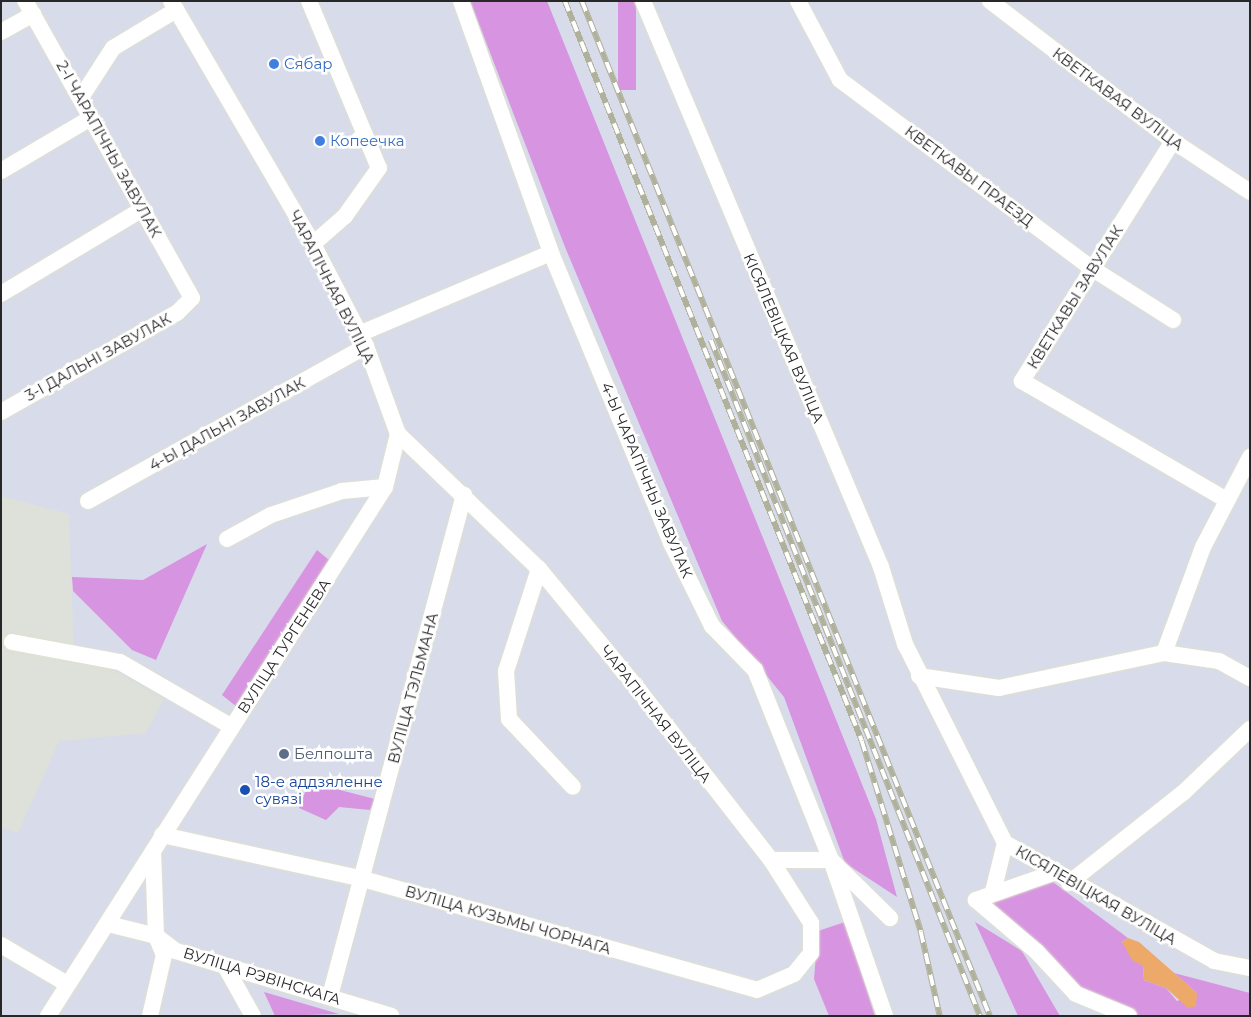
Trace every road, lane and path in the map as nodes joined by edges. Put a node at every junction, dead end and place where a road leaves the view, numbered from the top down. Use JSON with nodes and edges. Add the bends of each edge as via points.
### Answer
{"nodes":[{"id":1,"x":309,"y":1,"type":"edge"},
{"id":2,"x":462,"y":1,"type":"edge"},
{"id":3,"x":643,"y":1,"type":"edge"},
{"id":4,"x":798,"y":1,"type":"edge"},
{"id":5,"x":990,"y":1,"type":"edge"},
{"id":6,"x":173,"y":6,"type":"edge"},
{"id":7,"x":29,"y":8,"type":"edge"},
{"id":8,"x":1,"y":32,"type":"edge"},
{"id":9,"x":82,"y":96,"type":"junction"},
{"id":10,"x":89,"y":119,"type":"junction"},
{"id":11,"x":1174,"y":141,"type":"junction"},
{"id":12,"x":1,"y":171,"type":"edge"},
{"id":13,"x":1250,"y":192,"type":"edge"},
{"id":14,"x":141,"y":210,"type":"junction"},
{"id":15,"x":313,"y":244,"type":"junction"},
{"id":16,"x":552,"y":253,"type":"junction"},
{"id":17,"x":1093,"y":269,"type":"junction"},
{"id":18,"x":1,"y":294,"type":"edge"},
{"id":19,"x":192,"y":298,"type":"joint"},
{"id":20,"x":1173,"y":320,"type":"dead end"},
{"id":21,"x":362,"y":340,"type":"junction"},
{"id":22,"x":1,"y":412,"type":"edge"},
{"id":23,"x":398,"y":434,"type":"junction"},
{"id":24,"x":1250,"y":457,"type":"edge"},
{"id":25,"x":384,"y":487,"type":"junction"},
{"id":26,"x":464,"y":495,"type":"junction"},
{"id":27,"x":1225,"y":499,"type":"junction"},
{"id":28,"x":88,"y":501,"type":"dead end"},
{"id":29,"x":227,"y":539,"type":"dead end"},
{"id":30,"x":539,"y":570,"type":"junction"},
{"id":31,"x":12,"y":642,"type":"dead end"},
{"id":32,"x":1164,"y":653,"type":"junction"},
{"id":33,"x":919,"y":676,"type":"junction"},
{"id":34,"x":1250,"y":678,"type":"edge"},
{"id":35,"x":232,"y":727,"type":"junction"},
{"id":36,"x":1250,"y":729,"type":"edge"},
{"id":37,"x":573,"y":787,"type":"dead end"},
{"id":38,"x":162,"y":835,"type":"junction"},
{"id":39,"x":1005,"y":843,"type":"junction"},
{"id":40,"x":153,"y":850,"type":"junction"},
{"id":41,"x":771,"y":860,"type":"junction"},
{"id":42,"x":831,"y":860,"type":"junction"},
{"id":43,"x":1053,"y":873,"type":"junction"},
{"id":44,"x":363,"y":879,"type":"junction"},
{"id":45,"x":1069,"y":883,"type":"junction"},
{"id":46,"x":993,"y":892,"type":"junction"},
{"id":47,"x":890,"y":918,"type":"dead end"},
{"id":48,"x":811,"y":923,"type":"joint"},
{"id":49,"x":108,"y":924,"type":"junction"},
{"id":50,"x":156,"y":936,"type":"junction"},
{"id":51,"x":1,"y":945,"type":"edge"},
{"id":52,"x":225,"y":966,"type":"junction"},
{"id":53,"x":1250,"y":968,"type":"edge"},
{"id":54,"x":67,"y":984,"type":"junction"},
{"id":55,"x":330,"y":996,"type":"junction"},
{"id":56,"x":48,"y":1016,"type":"edge"},
{"id":57,"x":150,"y":1016,"type":"edge"},
{"id":58,"x":253,"y":1016,"type":"edge"},
{"id":59,"x":391,"y":1016,"type":"edge"},
{"id":60,"x":884,"y":1016,"type":"edge"},
{"id":61,"x":1129,"y":1016,"type":"edge"}],
"edges":[{"from":1,"to":15,"type":"street","via":[[379,168],[345,216]]},
{"from":2,"to":16,"type":"street","name":"4-Ы ЧАРАПІЧНЫ ЗАВУЛАК"},
{"from":3,"to":33,"type":"street","name":"КІСЯЛЕВІЦКАЯ ВУЛІЦА","via":[[881,567]]},
{"from":4,"to":17,"type":"street","name":"КВЕТКАВЫ ПРАЕЗД","via":[[840,80]]},
{"from":5,"to":11,"type":"street","name":"КВЕТКАВАЯ ВУЛІЦА"},
{"from":6,"to":9,"type":"street","via":[[113,48]]},
{"from":6,"to":15,"type":"street","name":"ЧАРАПІЧНАЯ ВУЛІЦА"},
{"from":7,"to":8,"type":"street"},
{"from":7,"to":9,"type":"street","name":"2-І ЧАРАПІЧНЫ ЗАВУЛАК"},
{"from":9,"to":10,"type":"street","name":"2-І ЧАРАПІЧНЫ ЗАВУЛАК"},
{"from":10,"to":12,"type":"street"},
{"from":10,"to":14,"type":"street","name":"2-І ЧАРАПІЧНЫ ЗАВУЛАК"},
{"from":11,"to":13,"type":"street","name":"КВЕТКАВАЯ ВУЛІЦА"},
{"from":11,"to":17,"type":"street","name":"КВЕТКАВЫ ЗАВУЛАК"},
{"from":14,"to":18,"type":"street"},
{"from":14,"to":19,"type":"street","name":"2-І ЧАРАПІЧНЫ ЗАВУЛАК"},
{"from":15,"to":21,"type":"street","name":"ЧАРАПІЧНАЯ ВУЛІЦА"},
{"from":16,"to":21,"type":"street"},
{"from":16,"to":42,"type":"street","name":"4-Ы ЧАРАПІЧНЫ ЗАВУЛАК","via":[[671,543],[712,626],[755,670]]},
{"from":17,"to":20,"type":"street","name":"КВЕТКАВЫ ПРАЕЗД"},
{"from":17,"to":27,"type":"street","name":"КВЕТКАВЫ ЗАВУЛАК","via":[[1022,381]]},
{"from":19,"to":22,"type":"street","name":"3-І ДАЛЬНІ ЗАВУЛАК","via":[[177,313]]},
{"from":21,"to":23,"type":"street","name":"ЧАРАПІЧНАЯ ВУЛІЦА"},
{"from":21,"to":28,"type":"street","name":"4-Ы ДАЛЬНІ ЗАВУЛАК"},
{"from":23,"to":25,"type":"street","name":"ВУЛІЦА ТУРГЕНЕВА"},
{"from":23,"to":26,"type":"street","name":"ЧАРАПІЧНАЯ ВУЛІЦА"},
{"from":24,"to":27,"type":"street"},
{"from":25,"to":29,"type":"street","via":[[342,490],[271,515]]},
{"from":25,"to":35,"type":"street","name":"ВУЛІЦА ТУРГЕНЕВА"},
{"from":26,"to":30,"type":"street","name":"ЧАРАПІЧНАЯ ВУЛІЦА"},
{"from":26,"to":44,"type":"street","name":"ВУЛІЦА ТЭЛЬМАНА"},
{"from":27,"to":32,"type":"street","via":[[1176,611]]},
{"from":30,"to":37,"type":"street","via":[[506,671],[509,719]]},
{"from":30,"to":41,"type":"street","name":"ЧАРАПІЧНАЯ ВУЛІЦА"},
{"from":31,"to":35,"type":"street","via":[[120,662]]},
{"from":32,"to":33,"type":"street","via":[[1000,688]]},
{"from":32,"to":34,"type":"street","via":[[1219,661]]},
{"from":33,"to":39,"type":"street","name":"КІСЯЛЕВІЦКАЯ ВУЛІЦА"},
{"from":35,"to":38,"type":"street","name":"ВУЛІЦА ТУРГЕНЕВА"},
{"from":36,"to":45,"type":"street","via":[[1184,792]]},
{"from":38,"to":40,"type":"street","name":"ВУЛІЦА ТУРГЕНЕВА"},
{"from":38,"to":44,"type":"street","name":"ВУЛІЦА КУЗЬМЫ ЧОРНАГА"},
{"from":39,"to":43,"type":"street","name":"КІСЯЛЕВІЦКАЯ ВУЛІЦА"},
{"from":39,"to":46,"type":"street"},
{"from":40,"to":49,"type":"street","name":"ВУЛІЦА ТУРГЕНЕВА"},
{"from":40,"to":50,"type":"street"},
{"from":41,"to":42,"type":"street"},
{"from":41,"to":48,"type":"street","name":"ЧАРАПІЧНАЯ ВУЛІЦА"},
{"from":42,"to":47,"type":"street"},
{"from":42,"to":60,"type":"street","name":"4-Ы ЧАРАПІЧНЫ ЗАВУЛАК"},
{"from":43,"to":45,"type":"street","name":"КІСЯЛЕВІЦКАЯ ВУЛІЦА"},
{"from":43,"to":46,"type":"street"},
{"from":44,"to":48,"type":"street","name":"ВУЛІЦА КУЗЬМЫ ЧОРНАГА","via":[[757,990],[794,974],[811,953]]},
{"from":44,"to":55,"type":"street","name":"ВУЛІЦА ТЭЛЬМАНА"},
{"from":45,"to":53,"type":"street","name":"КІСЯЛЕВІЦКАЯ ВУЛІЦА","via":[[1214,962]]},
{"from":46,"to":61,"type":"street","via":[[976,900],[1037,952],[1076,994]]},
{"from":49,"to":50,"type":"street","name":"ВУЛІЦА РЭВІНСКАГА"},
{"from":49,"to":54,"type":"street","name":"ВУЛІЦА ТУРГЕНЕВА"},
{"from":50,"to":52,"type":"street","name":"ВУЛІЦА РЭВІНСКАГА","via":[[176,951]]},
{"from":50,"to":57,"type":"street","via":[[164,955]]},
{"from":51,"to":54,"type":"street"},
{"from":52,"to":55,"type":"street","name":"ВУЛІЦА РЭВІНСКАГА"},
{"from":52,"to":58,"type":"street"},
{"from":54,"to":56,"type":"street","name":"ВУЛІЦА ТУРГЕНЕВА"},
{"from":55,"to":59,"type":"street","name":"ВУЛІЦА РЭВІНСКАГА"}]}
